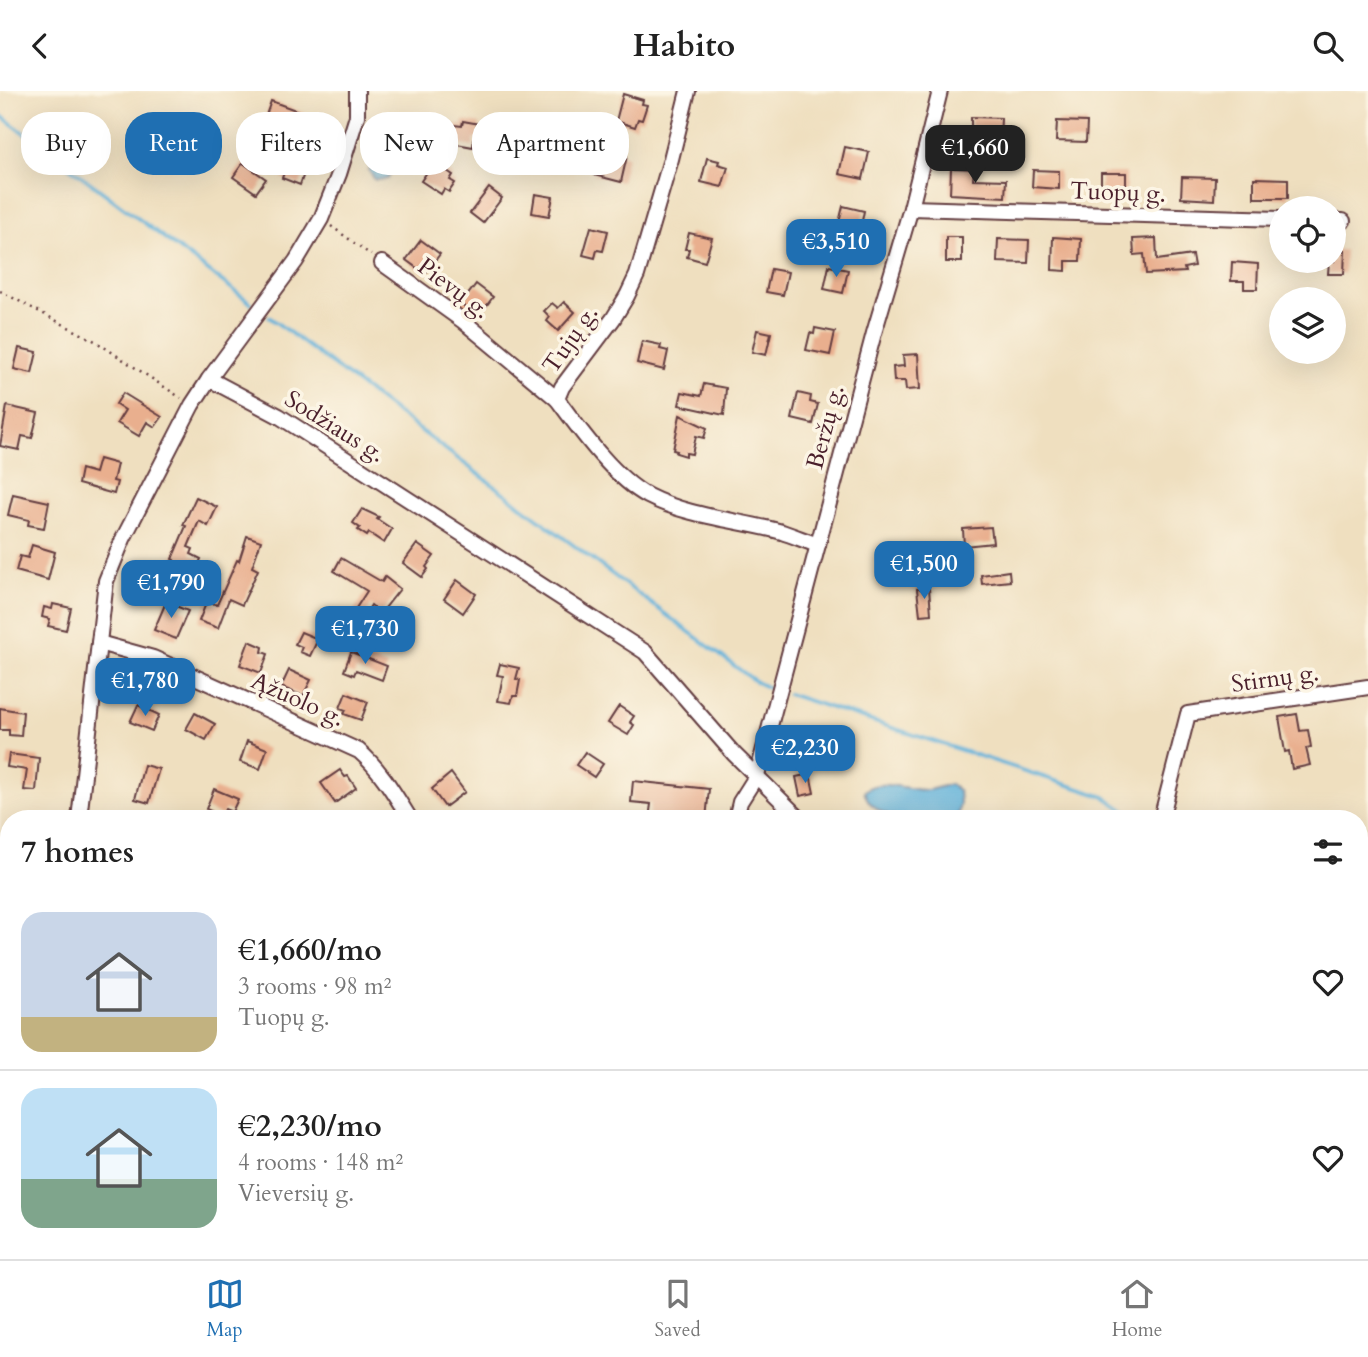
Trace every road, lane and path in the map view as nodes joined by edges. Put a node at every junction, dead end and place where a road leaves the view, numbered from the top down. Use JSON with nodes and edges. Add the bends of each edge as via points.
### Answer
{"nodes":[{"id":1,"x":357,"y":91,"type":"edge"},
{"id":2,"x":688,"y":91,"type":"edge"},
{"id":3,"x":940,"y":91,"type":"edge"},
{"id":4,"x":911,"y":208,"type":"junction"},
{"id":5,"x":321,"y":219,"type":"junction"},
{"id":6,"x":1269,"y":219,"type":"edge"},
{"id":7,"x":382,"y":263,"type":"joint"},
{"id":8,"x":0,"y":291,"type":"edge"},
{"id":9,"x":209,"y":379,"type":"junction"},
{"id":10,"x":557,"y":399,"type":"junction"},
{"id":11,"x":192,"y":405,"type":"junction"},
{"id":12,"x":818,"y":545,"type":"junction"},
{"id":13,"x":99,"y":643,"type":"junction"},
{"id":14,"x":1368,"y":687,"type":"edge"},
{"id":15,"x":757,"y":775,"type":"junction"},
{"id":16,"x":80,"y":810,"type":"edge"},
{"id":17,"x":404,"y":810,"type":"edge"},
{"id":18,"x":738,"y":810,"type":"edge"},
{"id":19,"x":791,"y":810,"type":"edge"},
{"id":20,"x":1163,"y":810,"type":"edge"}],
"edges":[{"from":1,"to":5,"type":"street","via":[[357,116]]},
{"from":2,"to":10,"type":"street","name":"Tujų g.","via":[[636,275],[613,319]]},
{"from":3,"to":4,"type":"street","name":"Beržų g."},
{"from":4,"to":6,"type":"street","name":"Tuopų g."},
{"from":4,"to":12,"type":"street","name":"Beržų g."},
{"from":5,"to":7,"type":"path","name":"Pievų g."},
{"from":5,"to":9,"type":"street","via":[[267,303]]},
{"from":7,"to":10,"type":"street","name":"Pievų g.","via":[[463,321]]},
{"from":8,"to":11,"type":"path","via":[[95,341]]},
{"from":9,"to":11,"type":"street"},
{"from":9,"to":15,"type":"street","name":"Sodžiaus g.","via":[[279,417],[645,652]]},
{"from":10,"to":12,"type":"street","name":"Tujų g.","via":[[586,437],[647,496]]},
{"from":11,"to":13,"type":"street","via":[[110,571]]},
{"from":12,"to":15,"type":"street","name":"Beržų g."},
{"from":13,"to":16,"type":"street"},
{"from":13,"to":17,"type":"street","name":"Ąžuolo g.","via":[[153,658],[359,751],[373,763]]},
{"from":14,"to":20,"type":"street","name":"Stirnų g.","via":[[1188,714]]},
{"from":15,"to":18,"type":"street"},
{"from":15,"to":19,"type":"street","name":"Sodžiaus g."}]}
